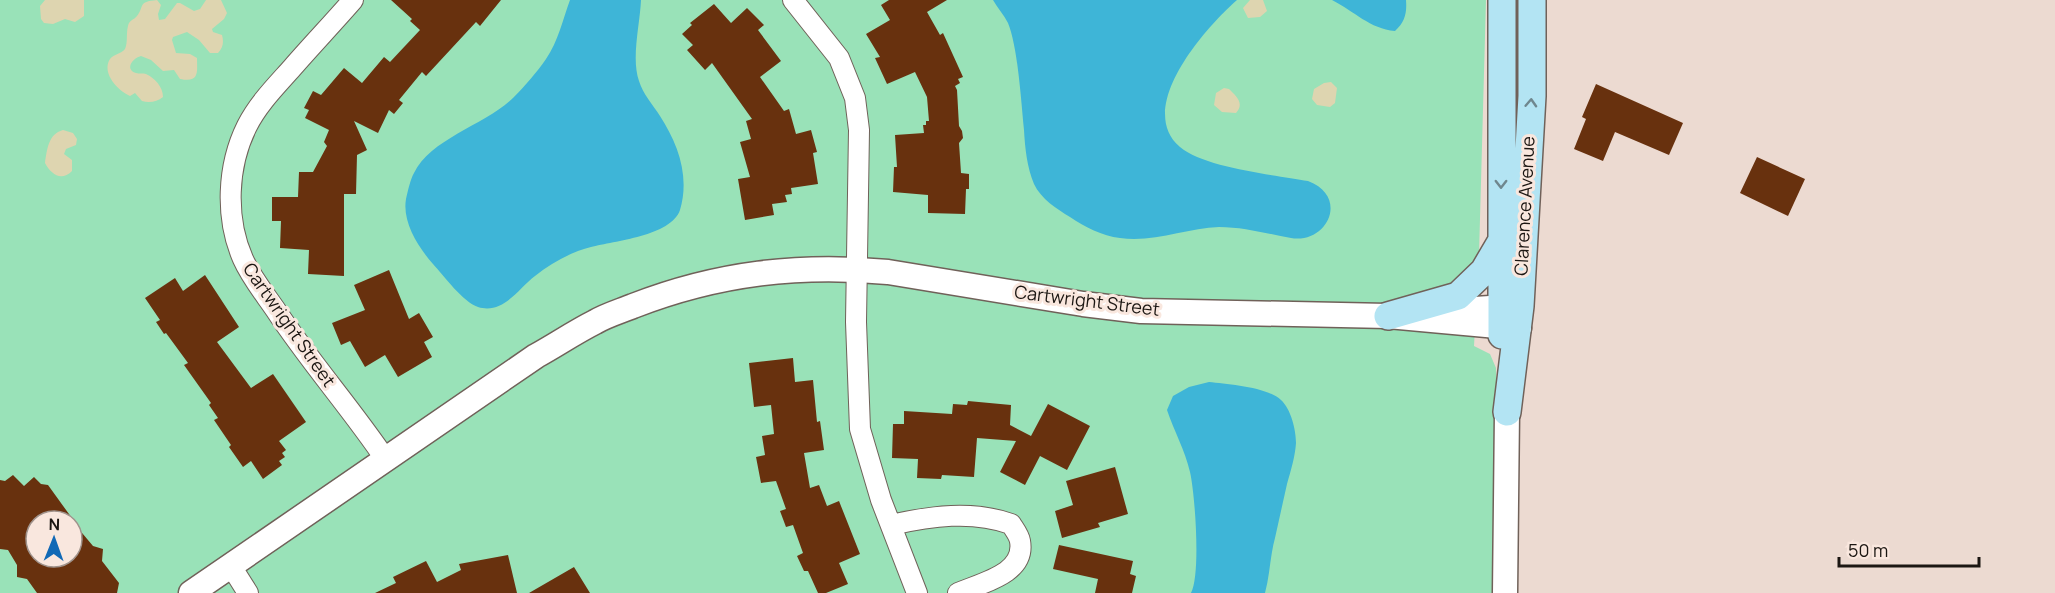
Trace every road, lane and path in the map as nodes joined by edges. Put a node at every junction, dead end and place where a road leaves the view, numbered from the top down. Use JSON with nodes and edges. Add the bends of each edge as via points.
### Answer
{"nodes":[{"id":1,"x":353,"y":0,"type":"edge"},
{"id":2,"x":793,"y":0,"type":"edge"},
{"id":3,"x":1502,"y":0,"type":"edge"},
{"id":4,"x":1532,"y":0,"type":"edge"},
{"id":5,"x":1501,"y":242,"type":"junction"},
{"id":6,"x":858,"y":269,"type":"junction"},
{"id":7,"x":1376,"y":315,"type":"junction"},
{"id":8,"x":1510,"y":317,"type":"junction"},
{"id":9,"x":1507,"y":412,"type":"joint"},
{"id":10,"x":386,"y":460,"type":"junction"},
{"id":11,"x":891,"y":525,"type":"junction"},
{"id":12,"x":231,"y":566,"type":"junction"},
{"id":13,"x":191,"y":593,"type":"edge"},
{"id":14,"x":248,"y":593,"type":"edge"},
{"id":15,"x":917,"y":593,"type":"edge"},
{"id":16,"x":958,"y":593,"type":"edge"},
{"id":17,"x":1504,"y":593,"type":"edge"}],
"edges":[{"from":1,"to":10,"type":"street","name":"Cartwright Street","via":[[270,93],[248,125],[235,162],[231,218],[243,259],[257,282]]},
{"from":2,"to":6,"type":"street","via":[[839,58],[855,98],[859,130]]},
{"from":3,"to":5,"type":"main road","name":"Clarence Avenue","one_way":true},
{"from":8,"to":4,"type":"main road","name":"Clarence Avenue","one_way":true,"via":[[1532,96]]},
{"from":5,"to":7,"type":"main road","via":[[1484,271],[1458,296]]},
{"from":5,"to":8,"type":"main road","name":"Clarence Avenue"},
{"from":6,"to":7,"type":"street","name":"Cartwright Street","via":[[1141,311]]},
{"from":6,"to":10,"type":"street","name":"Cartwright Street","via":[[777,271],[705,283],[596,321],[536,356]]},
{"from":6,"to":11,"type":"street","via":[[860,429]]},
{"from":7,"to":8,"type":"street","name":"Cartwright Street"},
{"from":8,"to":9,"type":"main road","name":"Clarence Avenue"},
{"from":9,"to":17,"type":"street","name":"Clarence Avenue"},
{"from":10,"to":12,"type":"street","name":"Cartwright Street"},
{"from":11,"to":15,"type":"street"},
{"from":11,"to":16,"type":"street","via":[[949,516],[1011,524],[1020,539],[1020,555],[1015,565]]},
{"from":12,"to":13,"type":"street","name":"Cartwright Street"},
{"from":12,"to":14,"type":"street"}]}
